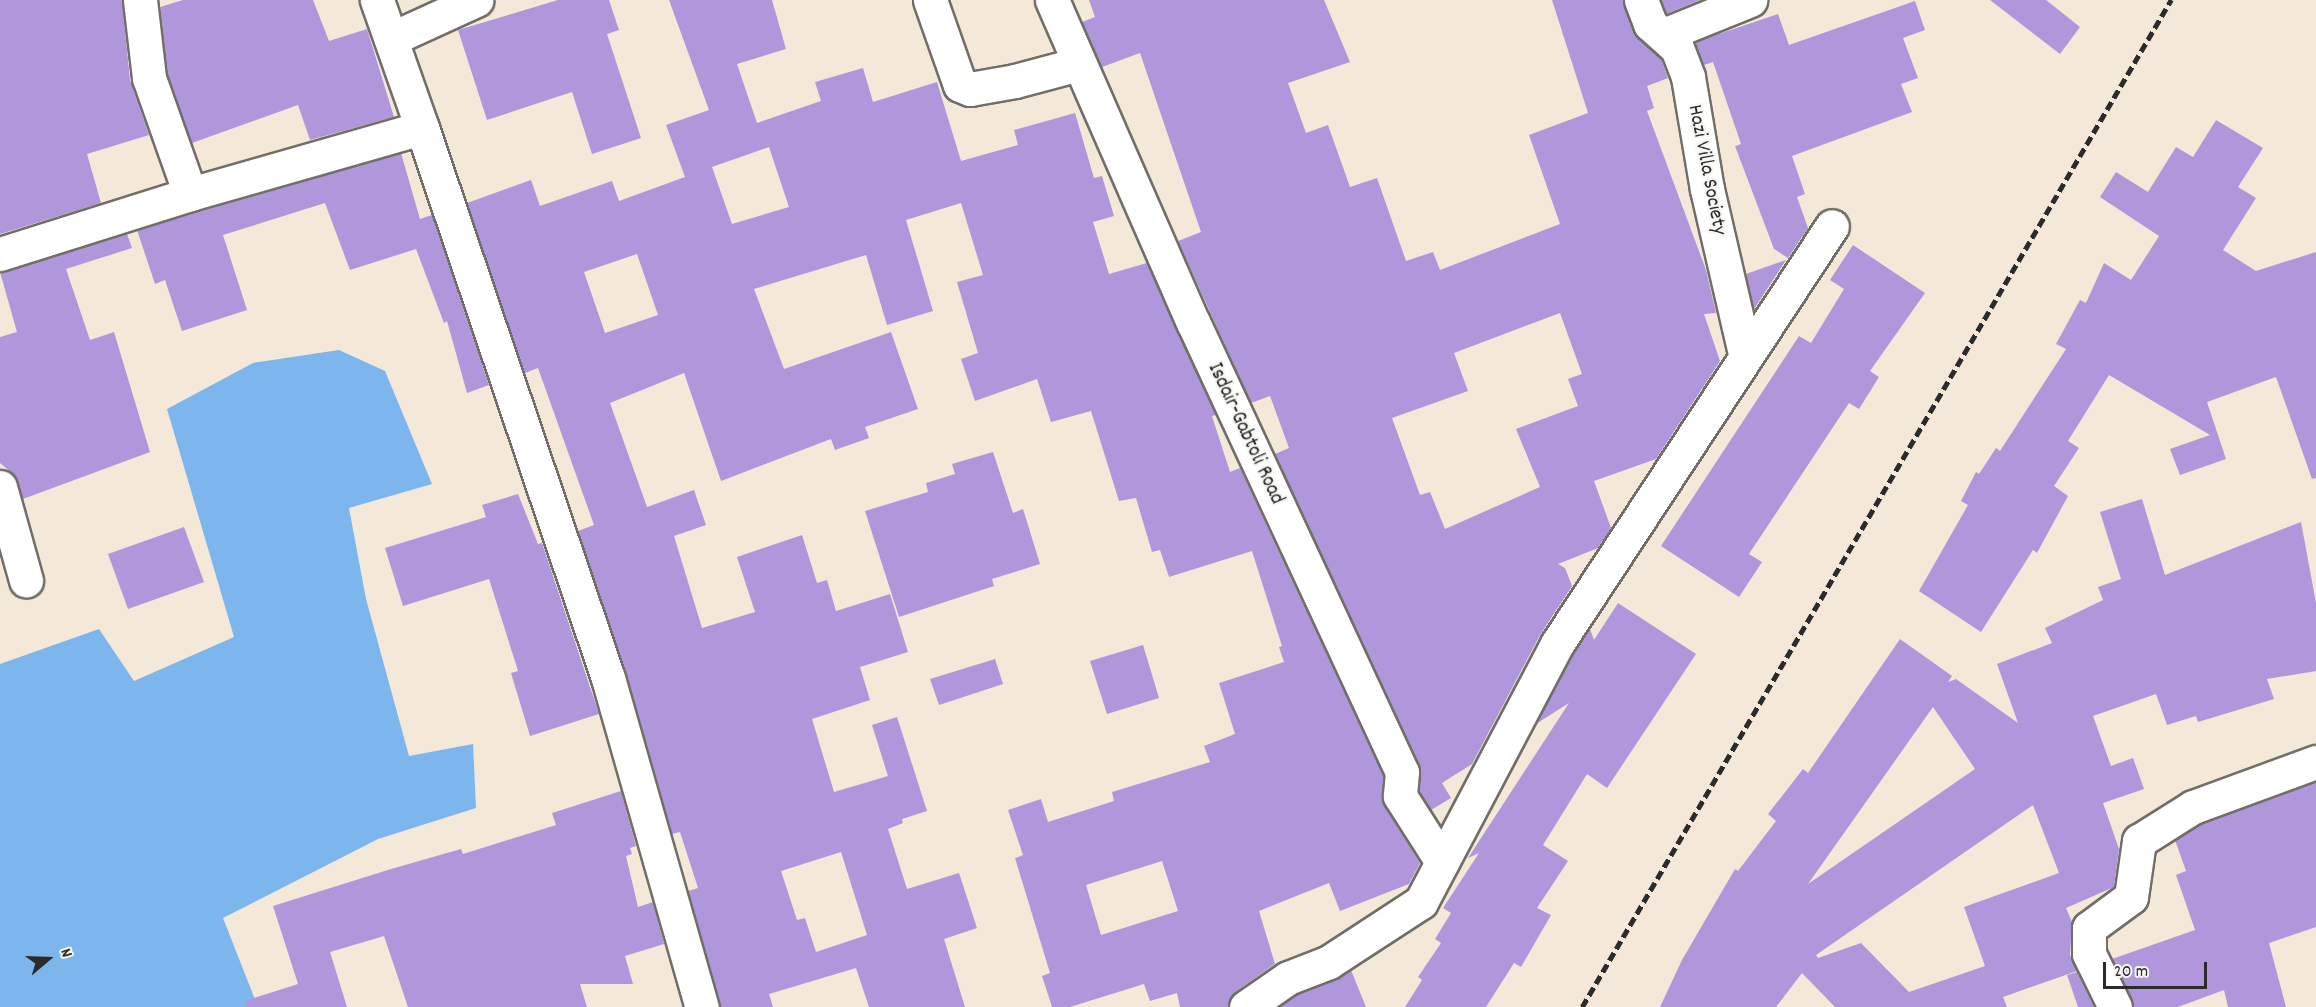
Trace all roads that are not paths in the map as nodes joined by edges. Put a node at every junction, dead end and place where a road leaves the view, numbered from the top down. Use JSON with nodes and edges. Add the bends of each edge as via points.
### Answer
{"nodes":[{"id":1,"x":140,"y":0,"type":"edge"},
{"id":2,"x":377,"y":0,"type":"edge"},
{"id":3,"x":476,"y":0,"type":"edge"},
{"id":4,"x":930,"y":0,"type":"edge"},
{"id":5,"x":1052,"y":0,"type":"edge"},
{"id":6,"x":1641,"y":0,"type":"edge"},
{"id":7,"x":1750,"y":0,"type":"edge"},
{"id":8,"x":1666,"y":34,"type":"junction"},
{"id":9,"x":391,"y":39,"type":"junction"},
{"id":10,"x":1079,"y":64,"type":"junction"},
{"id":11,"x":422,"y":128,"type":"junction"},
{"id":12,"x":190,"y":194,"type":"junction"},
{"id":13,"x":1832,"y":226,"type":"dead end"},
{"id":14,"x":0,"y":254,"type":"edge"},
{"id":15,"x":1745,"y":353,"type":"junction"},
{"id":16,"x":0,"y":487,"type":"edge"},
{"id":17,"x":26,"y":580,"type":"dead end"},
{"id":18,"x":2316,"y":762,"type":"edge"},
{"id":19,"x":1442,"y":862,"type":"junction"},
{"id":20,"x":702,"y":1007,"type":"edge"},
{"id":21,"x":1246,"y":1007,"type":"edge"},
{"id":22,"x":2115,"y":1007,"type":"edge"}],
"edges":[{"from":1,"to":12,"type":"street","via":[[148,78]]},
{"from":2,"to":9,"type":"street"},
{"from":3,"to":9,"type":"street"},
{"from":4,"to":10,"type":"street","via":[[960,85],[970,89],[1016,81]]},
{"from":5,"to":10,"type":"street","name":"Isdair-Gabtoli Road"},
{"from":6,"to":8,"type":"street","name":"Hazi Villa Society","via":[[1650,24]]},
{"from":7,"to":8,"type":"street"},
{"from":8,"to":15,"type":"street","name":"Hazi Villa Society","via":[[1677,48],[1688,77],[1707,189]]},
{"from":9,"to":11,"type":"street"},
{"from":10,"to":19,"type":"street","name":"Isdair-Gabtoli Road","via":[[1188,311],[1402,772],[1400,796]]},
{"from":11,"to":12,"type":"street"},
{"from":11,"to":20,"type":"street","via":[[608,678]]},
{"from":12,"to":14,"type":"street"},
{"from":13,"to":15,"type":"street"},
{"from":15,"to":19,"type":"street","via":[[1557,645]]},
{"from":16,"to":17,"type":"street"},
{"from":18,"to":22,"type":"street","via":[[2193,807],[2139,841],[2131,897],[2089,928],[2089,954]]},
{"from":19,"to":21,"type":"street","via":[[1421,902],[1329,962],[1288,978]]}]}
